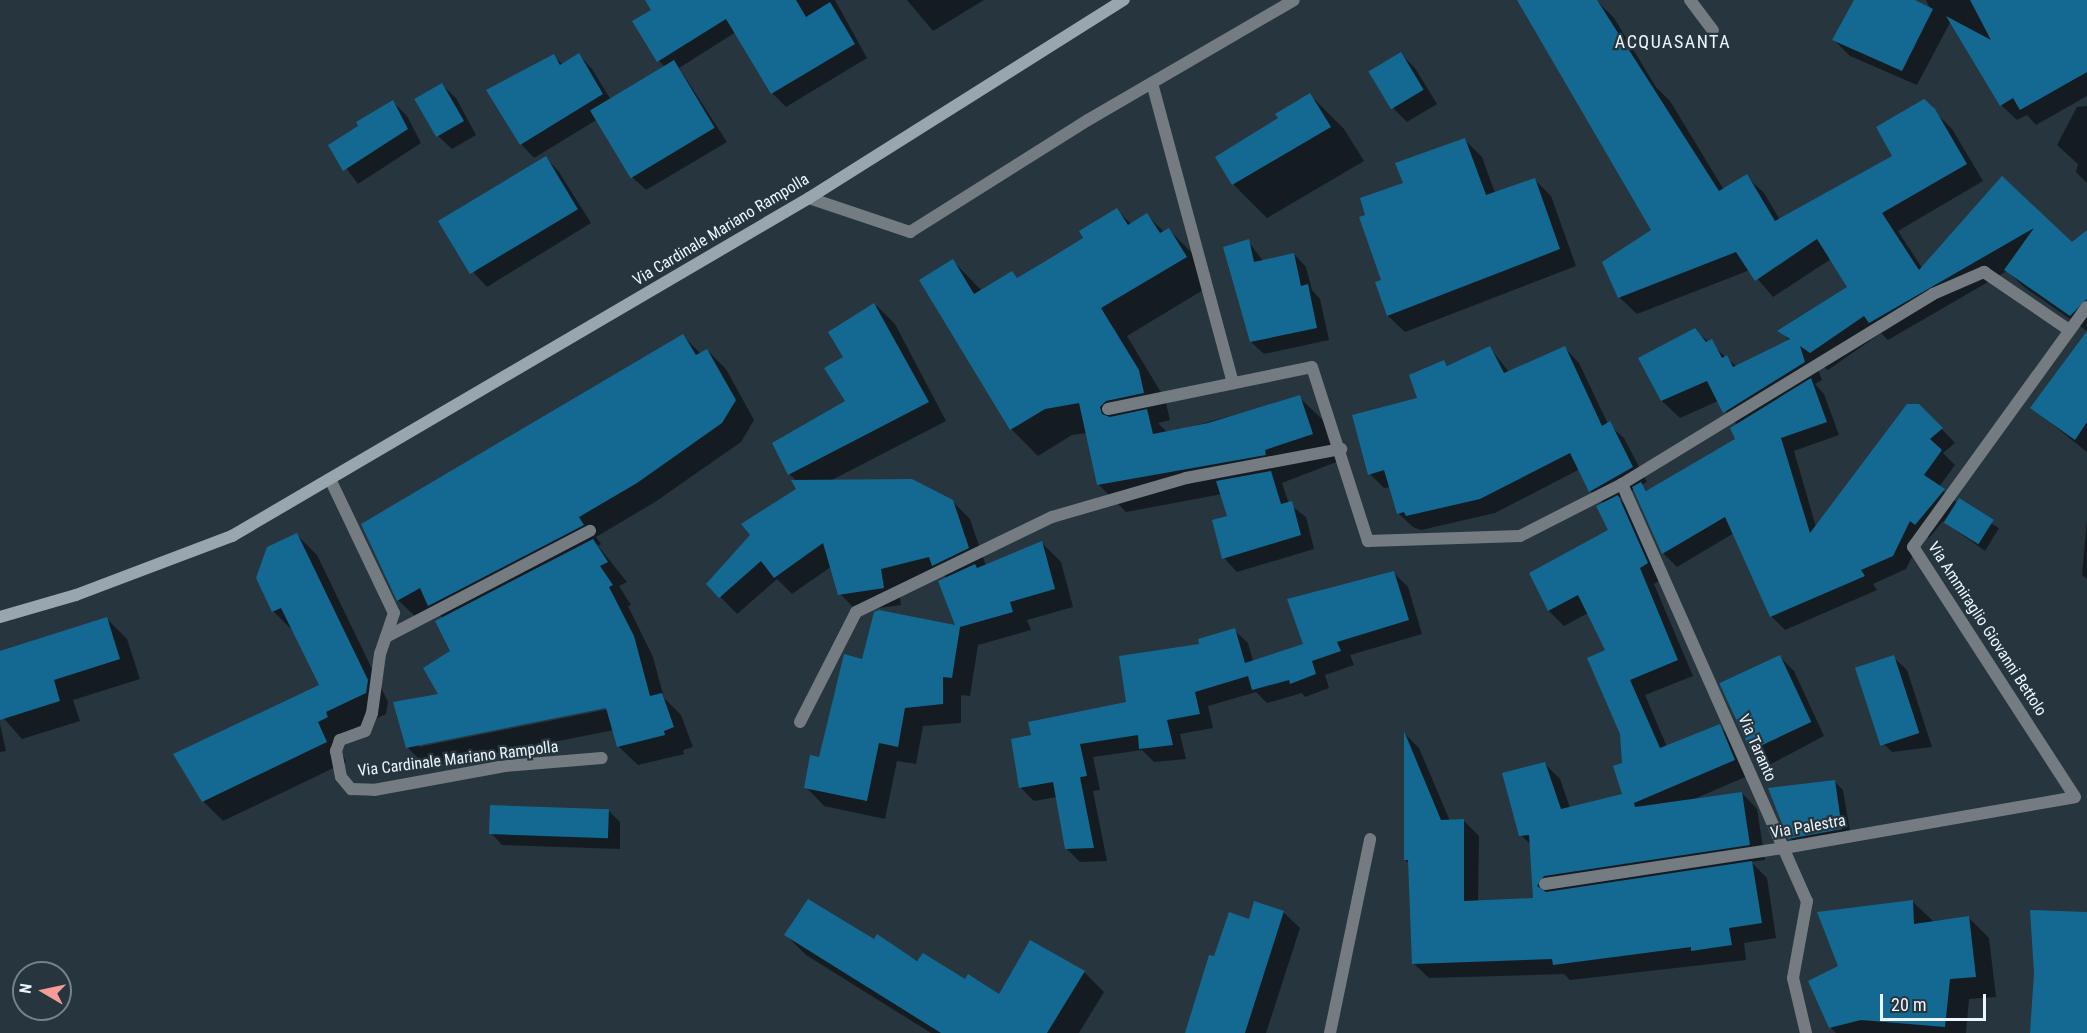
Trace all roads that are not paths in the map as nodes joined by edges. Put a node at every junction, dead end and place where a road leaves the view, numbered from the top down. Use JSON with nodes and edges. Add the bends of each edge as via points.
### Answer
{"nodes":[{"id":1,"x":1124,"y":0,"type":"edge"},
{"id":2,"x":1294,"y":0,"type":"edge"},
{"id":3,"x":1690,"y":0,"type":"edge"},
{"id":4,"x":1713,"y":30,"type":"dead end"},
{"id":5,"x":1152,"y":83,"type":"junction"},
{"id":6,"x":809,"y":198,"type":"junction"},
{"id":7,"x":2087,"y":307,"type":"edge"},
{"id":8,"x":2069,"y":330,"type":"junction"},
{"id":9,"x":1233,"y":383,"type":"junction"},
{"id":10,"x":1108,"y":409,"type":"dead end"},
{"id":11,"x":1341,"y":449,"type":"junction"},
{"id":12,"x":330,"y":479,"type":"junction"},
{"id":13,"x":1622,"y":484,"type":"junction"},
{"id":14,"x":590,"y":531,"type":"dead end"},
{"id":15,"x":0,"y":617,"type":"edge"},
{"id":16,"x":386,"y":637,"type":"junction"},
{"id":17,"x":800,"y":722,"type":"dead end"},
{"id":18,"x":602,"y":758,"type":"dead end"},
{"id":19,"x":2075,"y":796,"type":"joint"},
{"id":20,"x":1370,"y":839,"type":"dead end"},
{"id":21,"x":1784,"y":848,"type":"junction"},
{"id":22,"x":1545,"y":884,"type":"dead end"},
{"id":23,"x":1330,"y":1033,"type":"edge"},
{"id":24,"x":1806,"y":1033,"type":"edge"}],
"edges":[{"from":1,"to":6,"type":"street","name":"Via Cardinale Mariano Rampolla"},
{"from":2,"to":5,"type":"street"},
{"from":3,"to":4,"type":"street"},
{"from":5,"to":6,"type":"street","via":[[910,232]]},
{"from":5,"to":9,"type":"street"},
{"from":6,"to":12,"type":"street","name":"Via Cardinale Mariano Rampolla"},
{"from":7,"to":8,"type":"street","name":"Via Ammiraglio Giovanni Bettolo"},
{"from":8,"to":13,"type":"street","via":[[1984,272],[1933,294]]},
{"from":8,"to":19,"type":"street","name":"Via Ammiraglio Giovanni Bettolo","via":[[1913,547]]},
{"from":9,"to":10,"type":"street"},
{"from":9,"to":11,"type":"street","via":[[1312,367]]},
{"from":11,"to":13,"type":"street","via":[[1368,541],[1520,536]]},
{"from":11,"to":17,"type":"street","via":[[1186,478],[1052,517],[856,612]]},
{"from":12,"to":15,"type":"street","name":"Via Cardinale Mariano Rampolla","via":[[232,536],[76,595]]},
{"from":12,"to":16,"type":"street","name":"Via Cardinale Mariano Rampolla","via":[[394,613]]},
{"from":13,"to":21,"type":"street","name":"Via Taranto"},
{"from":14,"to":16,"type":"street"},
{"from":16,"to":18,"type":"street","name":"Via Cardinale Mariano Rampolla","via":[[369,722],[365,731],[340,740],[336,752],[340,777],[351,789],[374,790],[505,766]]},
{"from":19,"to":21,"type":"street","name":"Via Palestra"},
{"from":20,"to":23,"type":"street"},
{"from":21,"to":22,"type":"street","name":"Via Palestra"},
{"from":21,"to":24,"type":"street","name":"Via Taranto","via":[[1807,902],[1793,978]]}]}
